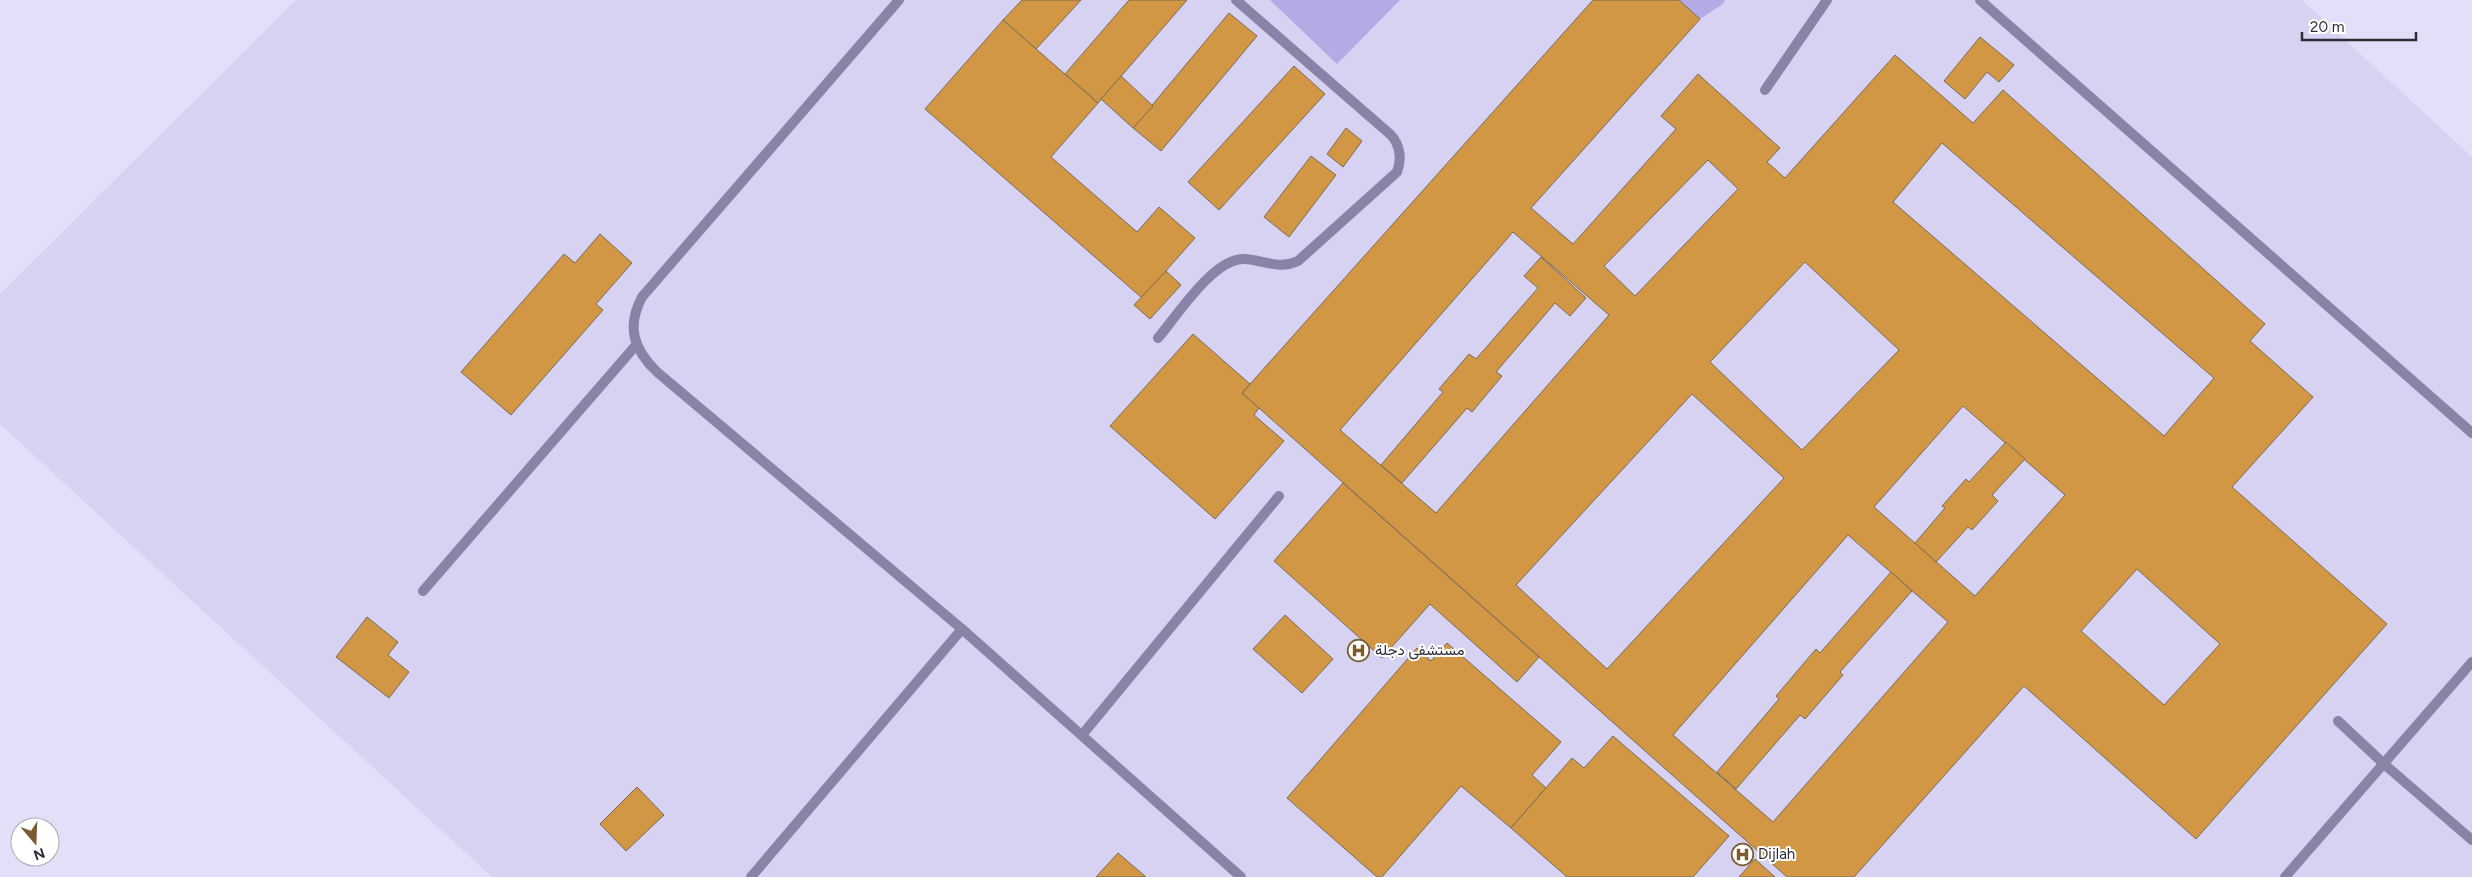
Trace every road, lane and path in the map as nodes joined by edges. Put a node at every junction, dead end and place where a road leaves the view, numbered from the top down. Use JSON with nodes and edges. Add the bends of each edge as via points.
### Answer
{"nodes":[{"id":1,"x":899,"y":0,"type":"edge"},
{"id":2,"x":1236,"y":0,"type":"edge"},
{"id":3,"x":1827,"y":0,"type":"edge"},
{"id":4,"x":1980,"y":0,"type":"edge"},
{"id":5,"x":1765,"y":90,"type":"dead end"},
{"id":6,"x":1158,"y":338,"type":"dead end"},
{"id":7,"x":637,"y":344,"type":"junction"},
{"id":8,"x":2472,"y":433,"type":"edge"},
{"id":9,"x":1280,"y":496,"type":"dead end"},
{"id":10,"x":423,"y":591,"type":"dead end"},
{"id":11,"x":962,"y":629,"type":"junction"},
{"id":12,"x":2472,"y":662,"type":"edge"},
{"id":13,"x":2338,"y":721,"type":"dead end"},
{"id":14,"x":1082,"y":735,"type":"junction"},
{"id":15,"x":2384,"y":764,"type":"junction"},
{"id":16,"x":2472,"y":840,"type":"edge"},
{"id":17,"x":751,"y":877,"type":"edge"},
{"id":18,"x":1241,"y":877,"type":"edge"},
{"id":19,"x":2285,"y":877,"type":"edge"}],
"edges":[{"from":1,"to":7,"type":"street","via":[[642,297],[634,319]]},
{"from":2,"to":6,"type":"street","via":[[1391,135],[1398,146],[1399,168],[1298,261],[1278,265],[1238,259],[1225,264],[1210,275]]},
{"from":3,"to":5,"type":"street"},
{"from":4,"to":8,"type":"street"},
{"from":7,"to":10,"type":"street"},
{"from":7,"to":11,"type":"street","via":[[641,354],[657,372]]},
{"from":9,"to":14,"type":"street"},
{"from":11,"to":14,"type":"street"},
{"from":11,"to":17,"type":"street"},
{"from":12,"to":15,"type":"street"},
{"from":13,"to":15,"type":"street"},
{"from":14,"to":18,"type":"street"},
{"from":15,"to":16,"type":"street"},
{"from":15,"to":19,"type":"street"}]}
